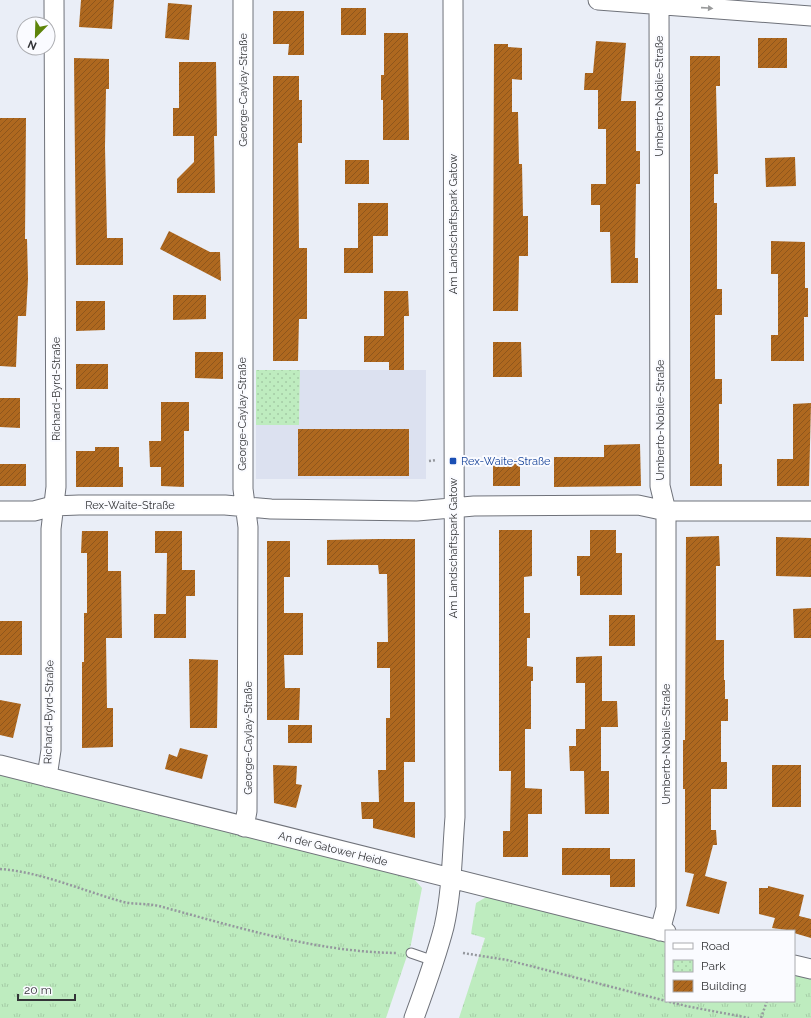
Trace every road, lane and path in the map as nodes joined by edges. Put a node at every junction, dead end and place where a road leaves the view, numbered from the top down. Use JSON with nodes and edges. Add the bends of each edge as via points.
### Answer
{"nodes":[{"id":1,"x":54,"y":0,"type":"edge"},
{"id":2,"x":243,"y":0,"type":"edge"},
{"id":3,"x":453,"y":0,"type":"edge"},
{"id":4,"x":598,"y":0,"type":"edge"},
{"id":5,"x":659,"y":4,"type":"junction"},
{"id":6,"x":811,"y":16,"type":"edge"},
{"id":7,"x":53,"y":506,"type":"junction"},
{"id":8,"x":245,"y":507,"type":"junction"},
{"id":9,"x":453,"y":508,"type":"junction"},
{"id":10,"x":666,"y":510,"type":"junction"},
{"id":11,"x":0,"y":511,"type":"edge"},
{"id":12,"x":811,"y":511,"type":"edge"},
{"id":13,"x":0,"y":765,"type":"edge"},
{"id":14,"x":47,"y":777,"type":"junction"},
{"id":15,"x":244,"y":827,"type":"junction"},
{"id":16,"x":0,"y":868,"type":"edge"},
{"id":17,"x":451,"y":879,"type":"junction"},
{"id":18,"x":663,"y":931,"type":"edge"},
{"id":19,"x":411,"y":953,"type":"joint"},
{"id":20,"x":463,"y":953,"type":"dead end"},
{"id":21,"x":434,"y":961,"type":"junction"},
{"id":22,"x":795,"y":965,"type":"edge"},
{"id":23,"x":811,"y":969,"type":"edge"},
{"id":24,"x":665,"y":1001,"type":"edge"},
{"id":25,"x":670,"y":1002,"type":"edge"},
{"id":26,"x":767,"y":1002,"type":"edge"},
{"id":27,"x":414,"y":1018,"type":"edge"},
{"id":28,"x":750,"y":1018,"type":"edge"},
{"id":29,"x":761,"y":1018,"type":"edge"}],
"edges":[{"from":1,"to":7,"type":"street","name":"Richard-Byrd-Straße","via":[[56,487]]},
{"from":2,"to":8,"type":"street","name":"George-Caylay-Straße","via":[[242,254]]},
{"from":3,"to":9,"type":"street","name":"Am Landschaftspark Gatow"},
{"from":4,"to":5,"type":"street"},
{"from":5,"to":6,"type":"street","one_way":true},
{"from":5,"to":10,"type":"street","name":"Umberto-Nobile-Straße","via":[[660,486]]},
{"from":7,"to":8,"type":"street","name":"Rex-Waite-Straße"},
{"from":7,"to":11,"type":"street","name":"Rex-Waite-Straße","via":[[34,511]]},
{"from":7,"to":14,"type":"street","name":"Richard-Byrd-Straße","via":[[51,750]]},
{"from":8,"to":9,"type":"street","name":"Rex-Waite-Straße","via":[[410,510]]},
{"from":8,"to":15,"type":"street","name":"George-Caylay-Straße","via":[[248,535],[247,811]]},
{"from":9,"to":10,"type":"street","name":"Rex-Waite-Straße","via":[[638,505]]},
{"from":9,"to":17,"type":"street","name":"Am Landschaftspark Gatow","via":[[455,817]]},
{"from":10,"to":12,"type":"street","name":"Rex-Waite-Straße"},
{"from":10,"to":18,"type":"street","name":"Umberto-Nobile-Straße","via":[[666,908]]},
{"from":13,"to":14,"type":"street","name":"An der Gatower Heide"},
{"from":14,"to":15,"type":"street","name":"An der Gatower Heide"},
{"from":15,"to":17,"type":"street","name":"An der Gatower Heide"},
{"from":16,"to":19,"type":"path","via":[[27,873],[122,902],[154,905],[300,942],[351,950]]},
{"from":17,"to":18,"type":"street","name":"An der Gatower Heide"},
{"from":17,"to":21,"type":"street","name":"Am Landschaftspark Gatow","via":[[444,926]]},
{"from":19,"to":21,"type":"lane"},
{"from":20,"to":24,"type":"path","via":[[507,960]]},
{"from":21,"to":27,"type":"street","name":"Am Landschaftspark Gatow"},
{"from":22,"to":23,"type":"street"},
{"from":25,"to":28,"type":"path"},
{"from":26,"to":29,"type":"path"}]}
